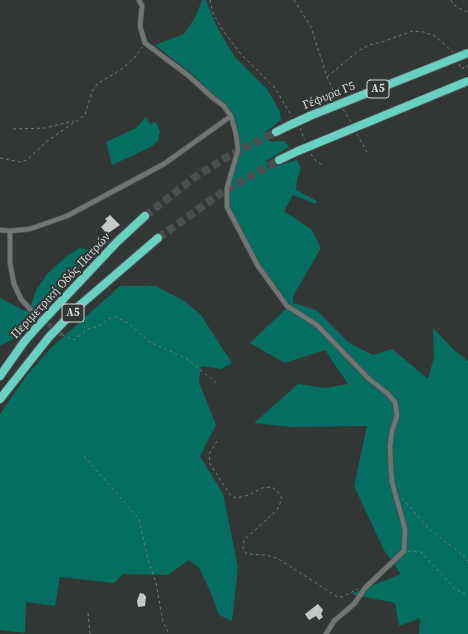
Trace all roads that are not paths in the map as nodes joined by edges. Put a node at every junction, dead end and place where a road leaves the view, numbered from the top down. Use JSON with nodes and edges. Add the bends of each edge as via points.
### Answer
{"nodes":[{"id":1,"x":139,"y":0,"type":"edge"},
{"id":2,"x":468,"y":53,"type":"edge"},
{"id":3,"x":468,"y":80,"type":"edge"},
{"id":4,"x":231,"y":116,"type":"junction"},
{"id":5,"x":276,"y":132,"type":"tunnel mouth"},
{"id":6,"x":279,"y":160,"type":"tunnel mouth"},
{"id":7,"x":145,"y":216,"type":"tunnel mouth"},
{"id":8,"x":0,"y":230,"type":"edge"},
{"id":9,"x":10,"y":231,"type":"junction"},
{"id":10,"x":158,"y":238,"type":"tunnel mouth"},
{"id":11,"x":33,"y":312,"type":"tunnel mouth"},
{"id":12,"x":0,"y":376,"type":"edge"},
{"id":13,"x":0,"y":399,"type":"edge"},
{"id":14,"x":326,"y":634,"type":"edge"}],
"edges":[{"from":1,"to":4,"type":"street","via":[[142,6],[140,26],[145,43],[189,76]]},
{"from":2,"to":5,"type":"highway","name":"Γέφυρα Γ5","number":"Α5","bridge":true,"via":[[312,115]]},
{"from":3,"to":6,"type":"highway","number":"Α5","bridge":true},
{"from":4,"to":9,"type":"street","via":[[164,164],[83,207],[44,225]]},
{"from":4,"to":14,"type":"street","via":[[238,150],[227,188],[226,204],[250,253],[284,303],[317,324],[364,374],[395,402],[397,416],[392,431],[391,470],[405,529],[404,551],[365,588],[354,604],[334,620]]},
{"from":7,"to":12,"type":"highway","name":"Περιμετρική Οδός Πατρών","number":"Α5","via":[[117,242],[38,327]]},
{"from":8,"to":9,"type":"street"},
{"from":9,"to":11,"type":"street","via":[[10,264],[14,284],[21,299]]},
{"from":10,"to":13,"type":"highway","number":"Α5","via":[[74,311],[49,337]]}]}
